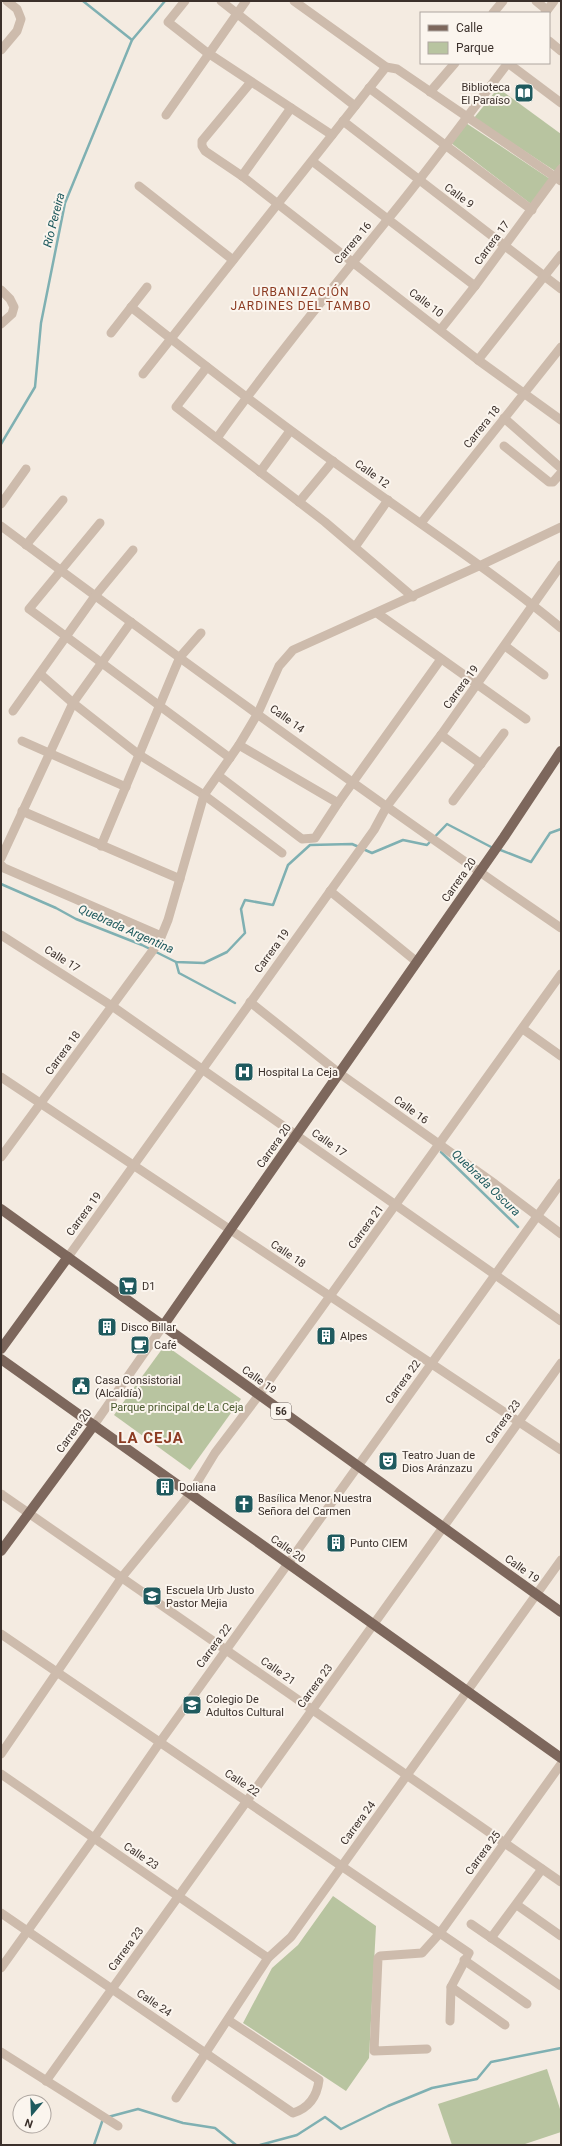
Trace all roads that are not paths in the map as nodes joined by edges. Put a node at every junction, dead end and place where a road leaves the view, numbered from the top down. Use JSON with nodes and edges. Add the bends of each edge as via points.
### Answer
{"nodes":[{"id":1,"x":7,"y":1,"type":"edge"},
{"id":2,"x":184,"y":1,"type":"edge"},
{"id":3,"x":221,"y":1,"type":"edge"},
{"id":4,"x":246,"y":1,"type":"edge"},
{"id":5,"x":294,"y":1,"type":"edge"},
{"id":6,"x":310,"y":1,"type":"edge"},
{"id":7,"x":503,"y":1,"type":"edge"},
{"id":8,"x":536,"y":1,"type":"edge"},
{"id":9,"x":554,"y":1,"type":"edge"},
{"id":10,"x":558,"y":1,"type":"edge"},
{"id":11,"x":561,"y":3,"type":"edge"},
{"id":12,"x":305,"y":9,"type":"junction"},
{"id":13,"x":546,"y":11,"type":"edge"},
{"id":14,"x":494,"y":12,"type":"edge"},
{"id":15,"x":237,"y":14,"type":"junction"},
{"id":16,"x":550,"y":42,"type":"edge"},
{"id":17,"x":1,"y":50,"type":"edge"},
{"id":18,"x":561,"y":51,"type":"edge"},
{"id":19,"x":209,"y":54,"type":"junction"},
{"id":20,"x":454,"y":64,"type":"edge"},
{"id":21,"x":507,"y":64,"type":"edge"},
{"id":22,"x":509,"y":64,"type":"edge"},
{"id":23,"x":386,"y":67,"type":"junction"},
{"id":24,"x":251,"y":82,"type":"junction"},
{"id":25,"x":369,"y":88,"type":"junction"},
{"id":26,"x":430,"y":92,"type":"junction"},
{"id":27,"x":561,"y":103,"type":"edge"},
{"id":28,"x":355,"y":106,"type":"junction"},
{"id":29,"x":291,"y":108,"type":"junction"},
{"id":30,"x":166,"y":115,"type":"dead end"},
{"id":31,"x":465,"y":118,"type":"junction"},
{"id":32,"x":343,"y":121,"type":"junction"},
{"id":33,"x":332,"y":135,"type":"junction"},
{"id":34,"x":445,"y":145,"type":"junction"},
{"id":35,"x":312,"y":161,"type":"junction"},
{"id":36,"x":561,"y":169,"type":"edge"},
{"id":37,"x":242,"y":176,"type":"junction"},
{"id":38,"x":558,"y":179,"type":"edge"},
{"id":39,"x":418,"y":180,"type":"junction"},
{"id":40,"x":139,"y":186,"type":"dead end"},
{"id":41,"x":278,"y":204,"type":"junction"},
{"id":42,"x":532,"y":210,"type":"junction"},
{"id":43,"x":388,"y":219,"type":"junction"},
{"id":44,"x":505,"y":246,"type":"junction"},
{"id":45,"x":561,"y":255,"type":"edge"},
{"id":46,"x":233,"y":260,"type":"junction"},
{"id":47,"x":352,"y":262,"type":"junction"},
{"id":48,"x":545,"y":276,"type":"junction"},
{"id":49,"x":475,"y":286,"type":"junction"},
{"id":50,"x":147,"y":287,"type":"dead end"},
{"id":51,"x":561,"y":289,"type":"edge"},
{"id":52,"x":1,"y":290,"type":"edge"},
{"id":53,"x":131,"y":307,"type":"junction"},
{"id":54,"x":1,"y":324,"type":"edge"},
{"id":55,"x":441,"y":329,"type":"junction"},
{"id":56,"x":111,"y":333,"type":"dead end"},
{"id":57,"x":170,"y":338,"type":"junction"},
{"id":58,"x":561,"y":346,"type":"edge"},
{"id":59,"x":478,"y":360,"type":"junction"},
{"id":60,"x":207,"y":367,"type":"junction"},
{"id":61,"x":143,"y":374,"type":"dead end"},
{"id":62,"x":524,"y":394,"type":"junction"},
{"id":63,"x":246,"y":398,"type":"junction"},
{"id":64,"x":504,"y":418,"type":"junction"},
{"id":65,"x":561,"y":420,"type":"edge"},
{"id":66,"x":290,"y":430,"type":"junction"},
{"id":67,"x":217,"y":438,"type":"junction"},
{"id":68,"x":504,"y":446,"type":"dead end"},
{"id":69,"x":334,"y":461,"type":"junction"},
{"id":70,"x":561,"y":468,"type":"edge"},
{"id":71,"x":26,"y":469,"type":"dead end"},
{"id":72,"x":260,"y":472,"type":"junction"},
{"id":73,"x":561,"y":472,"type":"edge"},
{"id":74,"x":63,"y":500,"type":"dead end"},
{"id":75,"x":388,"y":500,"type":"junction"},
{"id":76,"x":299,"y":502,"type":"junction"},
{"id":77,"x":1,"y":504,"type":"edge"},
{"id":78,"x":100,"y":523,"type":"dead end"},
{"id":79,"x":420,"y":523,"type":"junction"},
{"id":80,"x":1,"y":526,"type":"edge"},
{"id":81,"x":561,"y":527,"type":"edge"},
{"id":82,"x":26,"y":545,"type":"junction"},
{"id":83,"x":355,"y":547,"type":"junction"},
{"id":84,"x":133,"y":550,"type":"dead end"},
{"id":85,"x":561,"y":565,"type":"edge"},
{"id":86,"x":479,"y":566,"type":"junction"},
{"id":87,"x":60,"y":570,"type":"junction"},
{"id":88,"x":95,"y":596,"type":"junction"},
{"id":89,"x":413,"y":597,"type":"junction"},
{"id":90,"x":534,"y":606,"type":"junction"},
{"id":91,"x":377,"y":613,"type":"junction"},
{"id":92,"x":131,"y":622,"type":"junction"},
{"id":93,"x":561,"y":628,"type":"edge"},
{"id":94,"x":201,"y":633,"type":"dead end"},
{"id":95,"x":66,"y":637,"type":"junction"},
{"id":96,"x":505,"y":646,"type":"junction"},
{"id":97,"x":180,"y":657,"type":"junction"},
{"id":98,"x":441,"y":659,"type":"junction"},
{"id":99,"x":101,"y":664,"type":"junction"},
{"id":100,"x":40,"y":674,"type":"junction"},
{"id":101,"x":544,"y":675,"type":"dead end"},
{"id":102,"x":477,"y":684,"type":"junction"},
{"id":103,"x":73,"y":703,"type":"junction"},
{"id":104,"x":159,"y":705,"type":"junction"},
{"id":105,"x":13,"y":710,"type":"dead end"},
{"id":106,"x":258,"y":713,"type":"junction"},
{"id":107,"x":526,"y":719,"type":"dead end"},
{"id":108,"x":504,"y":733,"type":"dead end"},
{"id":109,"x":441,"y":735,"type":"junction"},
{"id":110,"x":22,"y":741,"type":"dead end"},
{"id":111,"x":239,"y":745,"type":"junction"},
{"id":112,"x":561,"y":751,"type":"edge"},
{"id":113,"x":49,"y":753,"type":"junction"},
{"id":114,"x":138,"y":754,"type":"junction"},
{"id":115,"x":230,"y":758,"type":"junction"},
{"id":116,"x":481,"y":764,"type":"junction"},
{"id":117,"x":219,"y":776,"type":"junction"},
{"id":118,"x":354,"y":782,"type":"junction"},
{"id":119,"x":126,"y":787,"type":"junction"},
{"id":120,"x":204,"y":795,"type":"junction"},
{"id":121,"x":453,"y":801,"type":"dead end"},
{"id":122,"x":338,"y":803,"type":"junction"},
{"id":123,"x":387,"y":806,"type":"junction"},
{"id":124,"x":22,"y":812,"type":"junction"},
{"id":125,"x":101,"y":846,"type":"junction"},
{"id":126,"x":282,"y":852,"type":"dead end"},
{"id":127,"x":1,"y":858,"type":"edge"},
{"id":128,"x":1,"y":865,"type":"edge"},
{"id":129,"x":479,"y":872,"type":"junction"},
{"id":130,"x":180,"y":879,"type":"junction"},
{"id":131,"x":330,"y":891,"type":"junction"},
{"id":132,"x":561,"y":928,"type":"edge"},
{"id":133,"x":1,"y":935,"type":"edge"},
{"id":134,"x":160,"y":939,"type":"junction"},
{"id":135,"x":416,"y":962,"type":"junction"},
{"id":136,"x":561,"y":974,"type":"edge"},
{"id":137,"x":250,"y":1002,"type":"junction"},
{"id":138,"x":112,"y":1006,"type":"junction"},
{"id":139,"x":523,"y":1029,"type":"junction"},
{"id":140,"x":561,"y":1056,"type":"edge"},
{"id":141,"x":202,"y":1069,"type":"junction"},
{"id":142,"x":339,"y":1073,"type":"junction"},
{"id":143,"x":1,"y":1077,"type":"edge"},
{"id":144,"x":41,"y":1104,"type":"junction"},
{"id":145,"x":296,"y":1135,"type":"junction"},
{"id":146,"x":439,"y":1145,"type":"junction"},
{"id":147,"x":1,"y":1157,"type":"edge"},
{"id":148,"x":133,"y":1165,"type":"junction"},
{"id":149,"x":561,"y":1183,"type":"edge"},
{"id":150,"x":396,"y":1205,"type":"junction"},
{"id":151,"x":1,"y":1209,"type":"edge"},
{"id":152,"x":537,"y":1216,"type":"junction"},
{"id":153,"x":230,"y":1230,"type":"junction"},
{"id":154,"x":561,"y":1234,"type":"edge"},
{"id":155,"x":68,"y":1257,"type":"junction"},
{"id":156,"x":494,"y":1275,"type":"junction"},
{"id":157,"x":330,"y":1297,"type":"junction"},
{"id":158,"x":561,"y":1321,"type":"edge"},
{"id":159,"x":163,"y":1326,"type":"junction"},
{"id":160,"x":1,"y":1349,"type":"edge"},
{"id":161,"x":1,"y":1359,"type":"edge"},
{"id":162,"x":561,"y":1363,"type":"edge"},
{"id":163,"x":431,"y":1364,"type":"junction"},
{"id":164,"x":259,"y":1395,"type":"junction"},
{"id":165,"x":518,"y":1422,"type":"junction"},
{"id":166,"x":94,"y":1425,"type":"junction"},
{"id":167,"x":561,"y":1450,"type":"edge"},
{"id":168,"x":358,"y":1466,"type":"junction"},
{"id":169,"x":1,"y":1494,"type":"edge"},
{"id":170,"x":190,"y":1494,"type":"junction"},
{"id":171,"x":29,"y":1513,"type":"junction"},
{"id":172,"x":443,"y":1527,"type":"junction"},
{"id":173,"x":1,"y":1551,"type":"edge"},
{"id":174,"x":561,"y":1560,"type":"edge"},
{"id":175,"x":288,"y":1563,"type":"junction"},
{"id":176,"x":122,"y":1577,"type":"junction"},
{"id":177,"x":537,"y":1594,"type":"junction"},
{"id":178,"x":561,"y":1612,"type":"edge"},
{"id":179,"x":373,"y":1624,"type":"junction"},
{"id":180,"x":1,"y":1634,"type":"edge"},
{"id":181,"x":226,"y":1650,"type":"junction"},
{"id":182,"x":58,"y":1672,"type":"junction"},
{"id":183,"x":468,"y":1691,"type":"junction"},
{"id":184,"x":312,"y":1710,"type":"junction"},
{"id":185,"x":160,"y":1742,"type":"junction"},
{"id":186,"x":1,"y":1754,"type":"edge"},
{"id":187,"x":561,"y":1758,"type":"edge"},
{"id":188,"x":561,"y":1764,"type":"edge"},
{"id":189,"x":1,"y":1774,"type":"edge"},
{"id":190,"x":407,"y":1775,"type":"junction"},
{"id":191,"x":247,"y":1801,"type":"junction"},
{"id":192,"x":94,"y":1838,"type":"junction"},
{"id":193,"x":505,"y":1843,"type":"junction"},
{"id":194,"x":342,"y":1866,"type":"junction"},
{"id":195,"x":542,"y":1869,"type":"junction"},
{"id":196,"x":561,"y":1882,"type":"edge"},
{"id":197,"x":179,"y":1896,"type":"junction"},
{"id":198,"x":517,"y":1905,"type":"junction"},
{"id":199,"x":1,"y":1914,"type":"edge"},
{"id":200,"x":471,"y":1924,"type":"dead end"},
{"id":201,"x":27,"y":1931,"type":"junction"},
{"id":202,"x":440,"y":1933,"type":"junction"},
{"id":203,"x":561,"y":1936,"type":"edge"},
{"id":204,"x":491,"y":1938,"type":"junction"},
{"id":205,"x":466,"y":1957,"type":"junction"},
{"id":206,"x":268,"y":1958,"type":"junction"},
{"id":207,"x":1,"y":1968,"type":"edge"},
{"id":208,"x":561,"y":1986,"type":"edge"},
{"id":209,"x":451,"y":1988,"type":"junction"},
{"id":210,"x":112,"y":1989,"type":"junction"},
{"id":211,"x":527,"y":2004,"type":"dead end"},
{"id":212,"x":228,"y":2020,"type":"junction"},
{"id":213,"x":450,"y":2021,"type":"dead end"},
{"id":214,"x":505,"y":2025,"type":"dead end"},
{"id":215,"x":427,"y":2049,"type":"dead end"},
{"id":216,"x":1,"y":2052,"type":"edge"},
{"id":217,"x":207,"y":2054,"type":"junction"},
{"id":218,"x":46,"y":2081,"type":"junction"},
{"id":219,"x":176,"y":2098,"type":"dead end"},
{"id":220,"x":118,"y":2126,"type":"dead end"}],
"edges":[{"from":1,"to":17,"type":"street","via":[[17,9],[21,19],[17,31]]},
{"from":2,"to":19,"type":"street","via":[[168,22]]},
{"from":3,"to":15,"type":"street"},
{"from":4,"to":15,"type":"street"},
{"from":5,"to":12,"type":"street"},
{"from":6,"to":12,"type":"street"},
{"from":7,"to":14,"type":"street"},
{"from":8,"to":13,"type":"street"},
{"from":9,"to":13,"type":"street"},
{"from":10,"to":11,"type":"street"},
{"from":12,"to":23,"type":"street"},
{"from":15,"to":19,"type":"street"},
{"from":15,"to":28,"type":"street"},
{"from":16,"to":18,"type":"street"},
{"from":19,"to":24,"type":"street"},
{"from":19,"to":30,"type":"street"},
{"from":20,"to":26,"type":"street"},
{"from":21,"to":31,"type":"street","name":"Carrera 16"},
{"from":22,"to":27,"type":"street"},
{"from":23,"to":25,"type":"street"},
{"from":23,"to":26,"type":"street","via":[[397,69]]},
{"from":24,"to":29,"type":"street"},
{"from":24,"to":37,"type":"street","name":"Calle 10","via":[[202,141],[205,151]]},
{"from":25,"to":28,"type":"street"},
{"from":25,"to":34,"type":"street"},
{"from":26,"to":31,"type":"street"},
{"from":28,"to":32,"type":"street"},
{"from":29,"to":33,"type":"street"},
{"from":29,"to":37,"type":"street"},
{"from":31,"to":34,"type":"street","name":"Carrera 16"},
{"from":31,"to":38,"type":"street"},
{"from":32,"to":33,"type":"street"},
{"from":32,"to":39,"type":"street","name":"Calle 9"},
{"from":33,"to":35,"type":"street"},
{"from":34,"to":39,"type":"street","name":"Carrera 16"},
{"from":34,"to":42,"type":"street"},
{"from":35,"to":41,"type":"street"},
{"from":35,"to":43,"type":"street"},
{"from":36,"to":38,"type":"street","name":"Carrera 17"},
{"from":37,"to":41,"type":"street","name":"Calle 10"},
{"from":38,"to":42,"type":"street","name":"Carrera 17"},
{"from":39,"to":43,"type":"street","name":"Carrera 16"},
{"from":39,"to":44,"type":"street","name":"Calle 9"},
{"from":40,"to":46,"type":"street"},
{"from":41,"to":46,"type":"street"},
{"from":41,"to":47,"type":"street","name":"Calle 10"},
{"from":42,"to":44,"type":"street","name":"Carrera 17"},
{"from":43,"to":47,"type":"street","name":"Carrera 16"},
{"from":43,"to":49,"type":"street"},
{"from":44,"to":48,"type":"street","name":"Calle 9"},
{"from":44,"to":49,"type":"street","name":"Carrera 17"},
{"from":45,"to":48,"type":"street"},
{"from":46,"to":57,"type":"street"},
{"from":47,"to":55,"type":"street","name":"Calle 10"},
{"from":47,"to":63,"type":"street","name":"Carrera 16"},
{"from":48,"to":51,"type":"street","name":"Calle 9"},
{"from":48,"to":59,"type":"street"},
{"from":49,"to":55,"type":"street","name":"Carrera 17"},
{"from":50,"to":53,"type":"street"},
{"from":52,"to":54,"type":"street","via":[[10,298],[14,307],[12,314]]},
{"from":53,"to":56,"type":"street"},
{"from":53,"to":57,"type":"street","name":"Calle 12"},
{"from":55,"to":59,"type":"street","name":"Calle 10"},
{"from":57,"to":60,"type":"street","name":"Calle 12"},
{"from":57,"to":61,"type":"street"},
{"from":58,"to":62,"type":"street","name":"Carrera 18"},
{"from":59,"to":62,"type":"street","name":"Calle 10","via":[[496,370]]},
{"from":60,"to":63,"type":"street","name":"Calle 12"},
{"from":60,"to":67,"type":"street","via":[[176,406]]},
{"from":62,"to":64,"type":"street","name":"Carrera 18"},
{"from":62,"to":65,"type":"street","name":"Calle 10"},
{"from":63,"to":66,"type":"street","name":"Calle 12"},
{"from":63,"to":67,"type":"street","name":"Carrera 16"},
{"from":64,"to":70,"type":"street"},
{"from":64,"to":79,"type":"street","name":"Carrera 18"},
{"from":66,"to":69,"type":"street","name":"Calle 12"},
{"from":66,"to":72,"type":"street"},
{"from":67,"to":72,"type":"street"},
{"from":68,"to":73,"type":"street","via":[[549,482],[553,482]]},
{"from":69,"to":75,"type":"street","name":"Calle 12"},
{"from":69,"to":76,"type":"street"},
{"from":71,"to":77,"type":"street"},
{"from":72,"to":76,"type":"street"},
{"from":74,"to":82,"type":"street"},
{"from":75,"to":79,"type":"street","name":"Calle 12"},
{"from":75,"to":83,"type":"street"},
{"from":76,"to":83,"type":"street"},
{"from":78,"to":87,"type":"street"},
{"from":79,"to":86,"type":"street","name":"Calle 12"},
{"from":80,"to":82,"type":"street","name":"Calle 14"},
{"from":81,"to":86,"type":"street"},
{"from":82,"to":87,"type":"street","name":"Calle 14"},
{"from":83,"to":89,"type":"street"},
{"from":84,"to":88,"type":"street"},
{"from":85,"to":90,"type":"street","name":"Carrera 19"},
{"from":86,"to":89,"type":"street"},
{"from":86,"to":90,"type":"street","name":"Calle 12"},
{"from":87,"to":88,"type":"street","name":"Calle 14"},
{"from":87,"to":95,"type":"street","via":[[29,609]]},
{"from":88,"to":92,"type":"street","name":"Calle 14"},
{"from":88,"to":95,"type":"street"},
{"from":89,"to":91,"type":"street"},
{"from":90,"to":93,"type":"street","name":"Calle 12"},
{"from":90,"to":96,"type":"street","name":"Carrera 19"},
{"from":91,"to":98,"type":"street"},
{"from":91,"to":106,"type":"street","via":[[293,650],[278,666]]},
{"from":92,"to":97,"type":"street","name":"Calle 14"},
{"from":92,"to":99,"type":"street"},
{"from":94,"to":97,"type":"street"},
{"from":95,"to":99,"type":"street"},
{"from":95,"to":100,"type":"street"},
{"from":96,"to":101,"type":"street"},
{"from":96,"to":102,"type":"street","name":"Carrera 19"},
{"from":97,"to":104,"type":"street"},
{"from":97,"to":106,"type":"street","name":"Calle 14"},
{"from":98,"to":102,"type":"street"},
{"from":98,"to":118,"type":"street"},
{"from":99,"to":103,"type":"street"},
{"from":99,"to":104,"type":"street"},
{"from":100,"to":103,"type":"street"},
{"from":100,"to":105,"type":"street"},
{"from":102,"to":107,"type":"street"},
{"from":102,"to":109,"type":"street","name":"Carrera 19"},
{"from":103,"to":113,"type":"street"},
{"from":103,"to":114,"type":"street"},
{"from":104,"to":114,"type":"street"},
{"from":104,"to":115,"type":"street"},
{"from":106,"to":111,"type":"street"},
{"from":106,"to":118,"type":"street","name":"Calle 14"},
{"from":108,"to":116,"type":"street"},
{"from":109,"to":116,"type":"street"},
{"from":109,"to":123,"type":"street","name":"Carrera 19"},
{"from":110,"to":113,"type":"street"},
{"from":111,"to":115,"type":"street"},
{"from":111,"to":122,"type":"street"},
{"from":112,"to":129,"type":"main road","name":"Carrera 20"},
{"from":113,"to":119,"type":"street"},
{"from":113,"to":124,"type":"street"},
{"from":114,"to":119,"type":"street"},
{"from":114,"to":120,"type":"street"},
{"from":115,"to":117,"type":"street"},
{"from":116,"to":121,"type":"street"},
{"from":117,"to":120,"type":"street"},
{"from":117,"to":122,"type":"street","via":[[302,839],[315,838]]},
{"from":118,"to":122,"type":"street"},
{"from":118,"to":123,"type":"street","name":"Calle 14"},
{"from":119,"to":125,"type":"street"},
{"from":120,"to":126,"type":"street"},
{"from":120,"to":130,"type":"street","name":"Carrera 18"},
{"from":123,"to":129,"type":"street","name":"Calle 14"},
{"from":123,"to":131,"type":"street","name":"Carrera 19"},
{"from":124,"to":125,"type":"street"},
{"from":124,"to":127,"type":"street"},
{"from":125,"to":130,"type":"street"},
{"from":128,"to":134,"type":"street"},
{"from":129,"to":132,"type":"street","name":"Calle 14"},
{"from":129,"to":135,"type":"main road","name":"Carrera 20"},
{"from":130,"to":134,"type":"street","name":"Carrera 18"},
{"from":131,"to":135,"type":"street"},
{"from":131,"to":137,"type":"street","name":"Carrera 19"},
{"from":133,"to":138,"type":"street","name":"Calle 17"},
{"from":134,"to":138,"type":"street","name":"Carrera 18"},
{"from":135,"to":142,"type":"main road","name":"Carrera 20"},
{"from":136,"to":139,"type":"street","name":"Carrera 21"},
{"from":137,"to":141,"type":"street","name":"Carrera 19"},
{"from":137,"to":142,"type":"street","name":"Calle 16"},
{"from":138,"to":141,"type":"street","name":"Calle 17"},
{"from":138,"to":144,"type":"street","name":"Carrera 18"},
{"from":139,"to":140,"type":"street"},
{"from":139,"to":146,"type":"street","name":"Carrera 21"},
{"from":141,"to":145,"type":"street","name":"Calle 17"},
{"from":141,"to":148,"type":"street","name":"Carrera 19"},
{"from":142,"to":145,"type":"main road","name":"Carrera 20"},
{"from":142,"to":146,"type":"street","name":"Calle 16"},
{"from":143,"to":144,"type":"street","name":"Calle 18"},
{"from":144,"to":147,"type":"street","name":"Carrera 18"},
{"from":144,"to":148,"type":"street","name":"Calle 18"},
{"from":145,"to":150,"type":"street","name":"Calle 17"},
{"from":145,"to":153,"type":"main road","name":"Carrera 20"},
{"from":146,"to":150,"type":"street","name":"Carrera 21"},
{"from":146,"to":152,"type":"street","name":"Calle 16"},
{"from":148,"to":153,"type":"street","name":"Calle 18"},
{"from":148,"to":155,"type":"street","name":"Carrera 19"},
{"from":149,"to":152,"type":"street","name":"Carrera 22"},
{"from":150,"to":156,"type":"street","name":"Calle 17"},
{"from":150,"to":157,"type":"street","name":"Carrera 21"},
{"from":151,"to":155,"type":"main road","name":"Calle 19","number":"56"},
{"from":152,"to":154,"type":"street","name":"Calle 16"},
{"from":152,"to":156,"type":"street","name":"Carrera 22"},
{"from":153,"to":157,"type":"street","name":"Calle 18"},
{"from":153,"to":159,"type":"main road","name":"Carrera 20"},
{"from":155,"to":159,"type":"main road","name":"Calle 19","number":"56"},
{"from":155,"to":160,"type":"main road","name":"Carrera 19"},
{"from":156,"to":158,"type":"street","name":"Calle 17"},
{"from":156,"to":163,"type":"street","name":"Carrera 22"},
{"from":157,"to":163,"type":"street","name":"Calle 18"},
{"from":157,"to":164,"type":"street","name":"Carrera 21"},
{"from":159,"to":164,"type":"main road","name":"Calle 19","number":"56"},
{"from":159,"to":166,"type":"street","name":"Carrera 20"},
{"from":161,"to":166,"type":"main road","name":"Calle 20"},
{"from":162,"to":165,"type":"street","name":"Carrera 23"},
{"from":163,"to":165,"type":"street","name":"Calle 18"},
{"from":163,"to":168,"type":"street","name":"Carrera 22"},
{"from":164,"to":168,"type":"main road","name":"Calle 19","number":"56"},
{"from":164,"to":170,"type":"street","name":"Carrera 21","via":[[212,1458]]},
{"from":165,"to":167,"type":"street","name":"Calle 18"},
{"from":165,"to":172,"type":"street","name":"Carrera 23"},
{"from":166,"to":170,"type":"main road","name":"Calle 20"},
{"from":166,"to":171,"type":"main road","name":"Carrera 20"},
{"from":168,"to":172,"type":"main road","name":"Calle 19","number":"56"},
{"from":168,"to":175,"type":"street","name":"Carrera 22"},
{"from":169,"to":171,"type":"street","name":"Calle 21"},
{"from":170,"to":175,"type":"main road","name":"Calle 20"},
{"from":170,"to":176,"type":"street","name":"Carrera 21"},
{"from":171,"to":173,"type":"main road","name":"Carrera 20"},
{"from":171,"to":176,"type":"street","name":"Calle 21"},
{"from":172,"to":177,"type":"main road","name":"Calle 19","number":"56"},
{"from":172,"to":179,"type":"street","name":"Carrera 23"},
{"from":174,"to":177,"type":"street","name":"Carrera 24"},
{"from":175,"to":179,"type":"main road","name":"Calle 20"},
{"from":175,"to":181,"type":"street","name":"Carrera 22"},
{"from":176,"to":181,"type":"street","name":"Calle 21"},
{"from":176,"to":182,"type":"street","name":"Carrera 21"},
{"from":177,"to":178,"type":"main road","name":"Calle 19","number":"56"},
{"from":177,"to":183,"type":"street","name":"Carrera 24"},
{"from":179,"to":183,"type":"main road","name":"Calle 20"},
{"from":179,"to":184,"type":"street","name":"Carrera 23"},
{"from":180,"to":182,"type":"street","name":"Calle 22"},
{"from":181,"to":184,"type":"street","name":"Calle 21"},
{"from":181,"to":185,"type":"street","name":"Carrera 22"},
{"from":182,"to":185,"type":"street","name":"Calle 22"},
{"from":182,"to":186,"type":"street","name":"Carrera 21"},
{"from":183,"to":187,"type":"main road","name":"Calle 20"},
{"from":183,"to":190,"type":"street","name":"Carrera 24"},
{"from":184,"to":190,"type":"street","name":"Calle 21"},
{"from":184,"to":191,"type":"street","name":"Carrera 23"},
{"from":185,"to":191,"type":"street","name":"Calle 22"},
{"from":185,"to":192,"type":"street","name":"Carrera 22"},
{"from":188,"to":193,"type":"street","name":"Carrera 25"},
{"from":189,"to":192,"type":"street","name":"Calle 23"},
{"from":190,"to":193,"type":"street","name":"Calle 21"},
{"from":190,"to":194,"type":"street","name":"Carrera 24"},
{"from":191,"to":194,"type":"street","name":"Calle 22"},
{"from":191,"to":197,"type":"street","name":"Carrera 23"},
{"from":192,"to":197,"type":"street","name":"Calle 23"},
{"from":192,"to":201,"type":"street","name":"Carrera 22"},
{"from":193,"to":195,"type":"street","name":"Calle 21"},
{"from":193,"to":202,"type":"street","name":"Carrera 25"},
{"from":194,"to":202,"type":"street","name":"Calle 22"},
{"from":194,"to":206,"type":"street","name":"Carrera 24","via":[[291,1937]]},
{"from":195,"to":196,"type":"street","name":"Calle 21"},
{"from":195,"to":198,"type":"street"},
{"from":197,"to":206,"type":"street","name":"Calle 23"},
{"from":197,"to":210,"type":"street","name":"Carrera 23"},
{"from":198,"to":203,"type":"street"},
{"from":198,"to":204,"type":"street"},
{"from":199,"to":201,"type":"street","name":"Calle 24"},
{"from":200,"to":204,"type":"street"},
{"from":201,"to":207,"type":"street","name":"Carrera 22"},
{"from":201,"to":210,"type":"street","name":"Calle 24"},
{"from":202,"to":205,"type":"street","name":"Calle 22"},
{"from":202,"to":215,"type":"street","name":"Carrera 25","via":[[422,1953],[378,1958],[374,2051]]},
{"from":204,"to":208,"type":"street"},
{"from":205,"to":209,"type":"street"},
{"from":205,"to":211,"type":"street","name":"Calle 22"},
{"from":206,"to":212,"type":"street","name":"Carrera 24"},
{"from":209,"to":213,"type":"street"},
{"from":209,"to":214,"type":"street"},
{"from":210,"to":217,"type":"street","name":"Calle 24"},
{"from":210,"to":218,"type":"street","name":"Carrera 23"},
{"from":212,"to":217,"type":"street","name":"Carrera 24"},
{"from":212,"to":217,"type":"street","name":"Calle 24","via":[[319,2080],[312,2102],[293,2113]]},
{"from":216,"to":218,"type":"street"},
{"from":217,"to":219,"type":"street","name":"Carrera 24"},
{"from":218,"to":220,"type":"street"}]}
